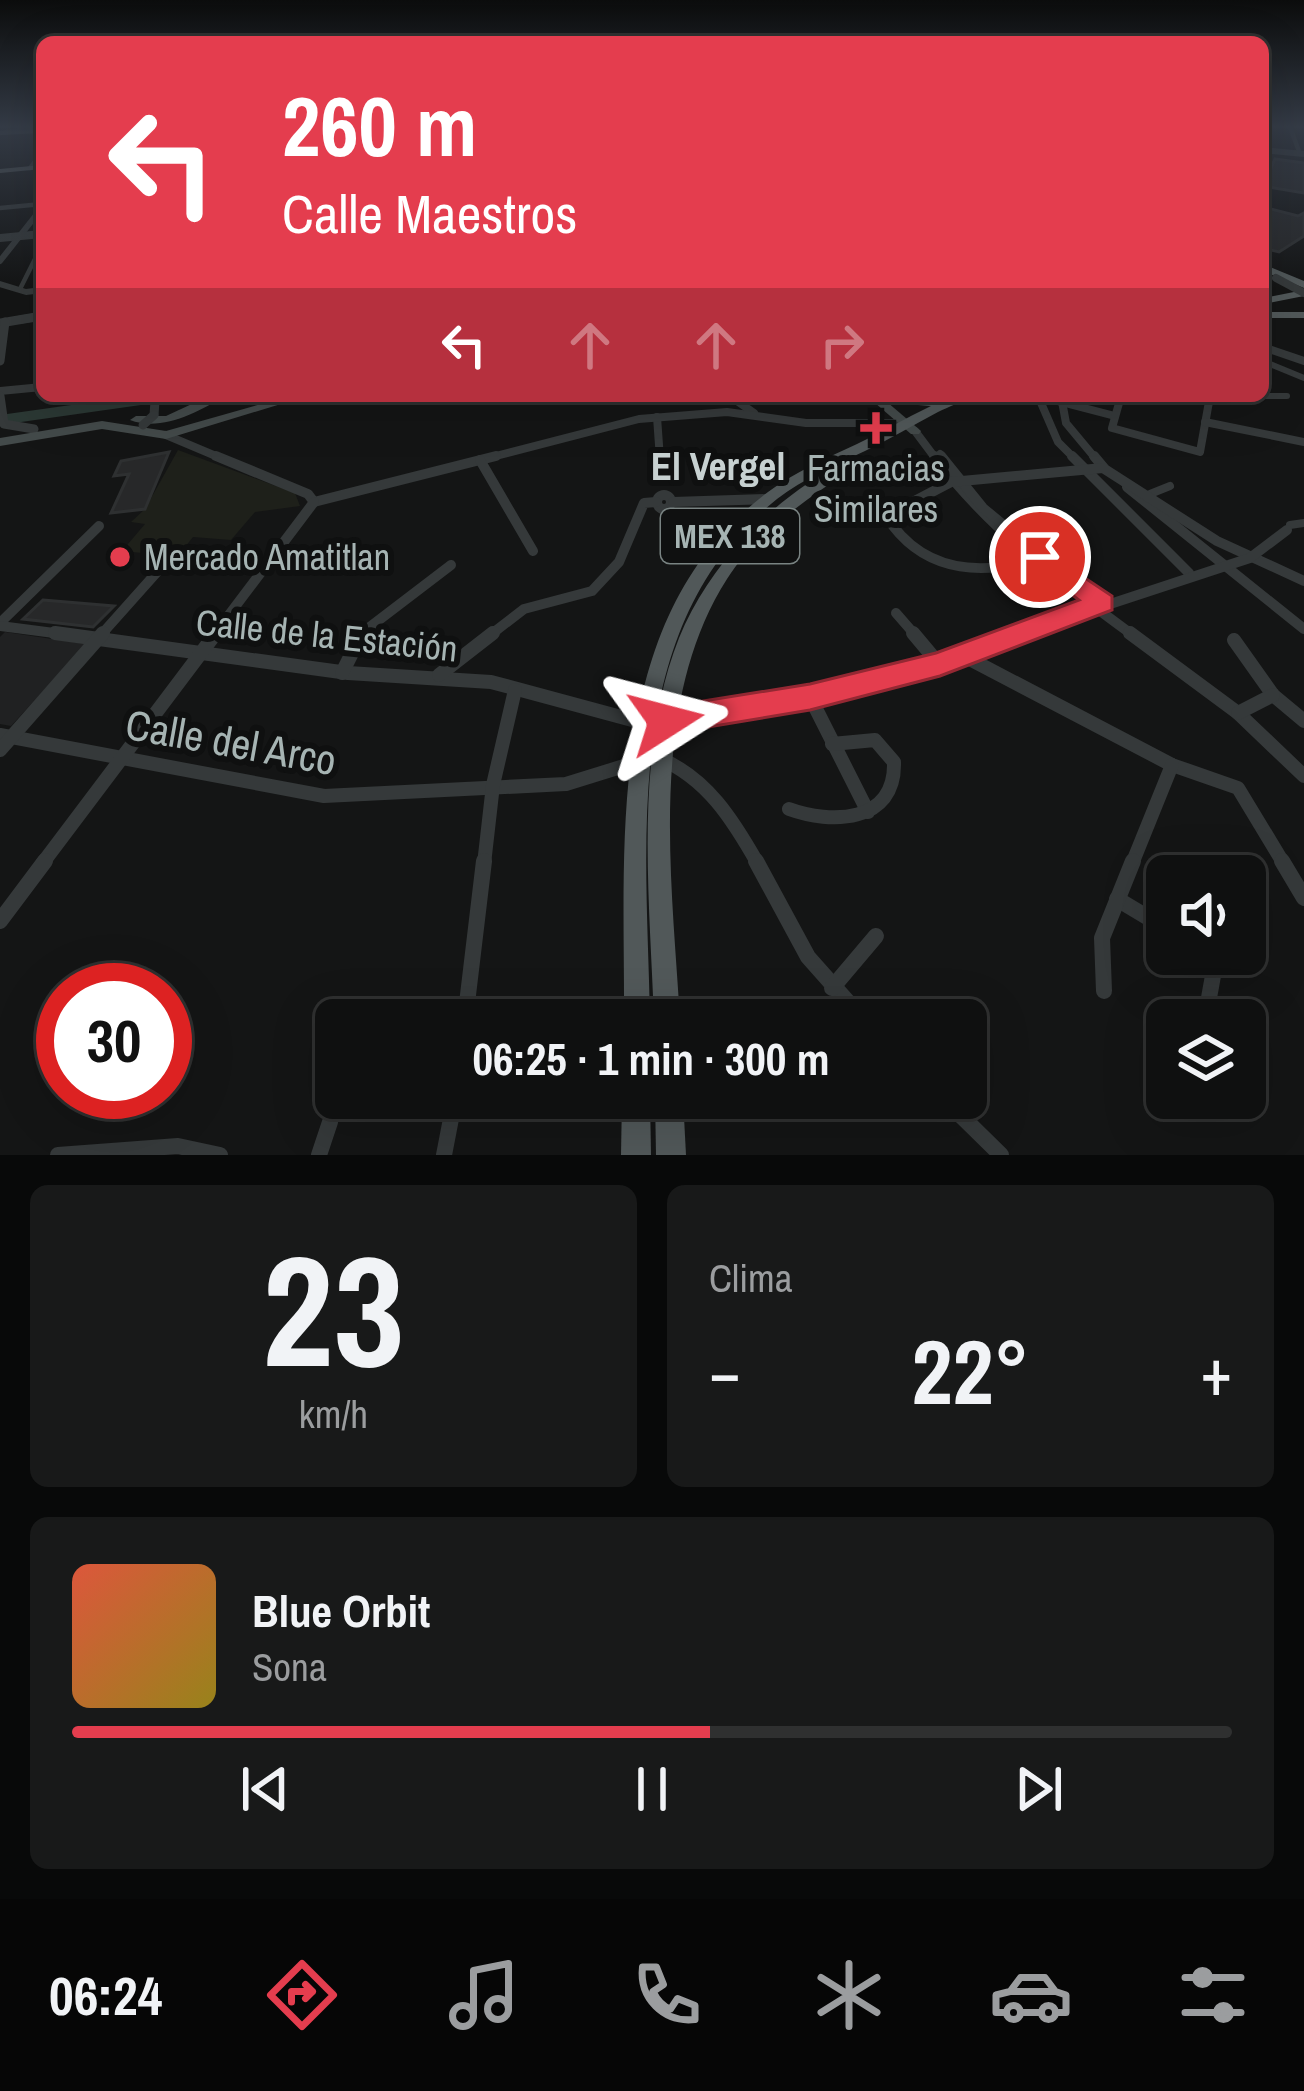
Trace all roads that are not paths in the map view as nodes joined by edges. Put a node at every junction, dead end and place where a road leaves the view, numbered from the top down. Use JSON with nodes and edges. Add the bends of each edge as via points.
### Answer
{"nodes":[{"id":1,"x":36,"y":206,"type":"edge"},
{"id":2,"x":0,"y":208,"type":"edge"},
{"id":3,"x":36,"y":214,"type":"edge"},
{"id":4,"x":36,"y":235,"type":"edge"},
{"id":5,"x":19,"y":236,"type":"junction"},
{"id":6,"x":3,"y":241,"type":"edge"},
{"id":7,"x":36,"y":258,"type":"edge"},
{"id":8,"x":0,"y":261,"type":"edge"},
{"id":9,"x":1269,"y":272,"type":"edge"},
{"id":10,"x":1269,"y":272,"type":"edge"},
{"id":11,"x":0,"y":284,"type":"edge"},
{"id":12,"x":21,"y":287,"type":"dead end"},
{"id":13,"x":36,"y":291,"type":"edge"},
{"id":14,"x":1302,"y":293,"type":"edge"},
{"id":15,"x":1269,"y":306,"type":"edge"},
{"id":16,"x":1269,"y":309,"type":"edge"},
{"id":17,"x":1304,"y":313,"type":"edge"},
{"id":18,"x":36,"y":317,"type":"edge"},
{"id":19,"x":2,"y":323,"type":"edge"},
{"id":20,"x":1269,"y":349,"type":"edge"},
{"id":21,"x":0,"y":361,"type":"edge"},
{"id":22,"x":1304,"y":361,"type":"edge"},
{"id":23,"x":1269,"y":363,"type":"edge"},
{"id":24,"x":1304,"y":378,"type":"edge"},
{"id":25,"x":36,"y":388,"type":"edge"},
{"id":26,"x":0,"y":394,"type":"edge"},
{"id":27,"x":1269,"y":396,"type":"edge"},
{"id":28,"x":1287,"y":396,"type":"dead end"},
{"id":29,"x":151,"y":402,"type":"edge"},
{"id":30,"x":185,"y":402,"type":"edge"},
{"id":31,"x":204,"y":402,"type":"edge"},
{"id":32,"x":269,"y":402,"type":"edge"},
{"id":33,"x":739,"y":402,"type":"edge"},
{"id":34,"x":882,"y":402,"type":"edge"},
{"id":35,"x":894,"y":402,"type":"edge"},
{"id":36,"x":952,"y":402,"type":"edge"},
{"id":37,"x":974,"y":402,"type":"edge"},
{"id":38,"x":1040,"y":402,"type":"edge"},
{"id":39,"x":1062,"y":402,"type":"edge"},
{"id":40,"x":1066,"y":402,"type":"edge"},
{"id":41,"x":1119,"y":402,"type":"edge"},
{"id":42,"x":1209,"y":402,"type":"edge"},
{"id":43,"x":1076,"y":408,"type":"junction"},
{"id":44,"x":155,"y":412,"type":"junction"},
{"id":45,"x":757,"y":415,"type":"junction"},
{"id":46,"x":1115,"y":416,"type":"junction"},
{"id":47,"x":657,"y":417,"type":"junction"},
{"id":48,"x":1205,"y":422,"type":"junction"},
{"id":49,"x":915,"y":425,"type":"junction"},
{"id":50,"x":141,"y":426,"type":"junction"},
{"id":51,"x":4,"y":434,"type":"edge"},
{"id":52,"x":166,"y":435,"type":"junction"},
{"id":53,"x":1075,"y":436,"type":"junction"},
{"id":54,"x":1304,"y":442,"type":"edge"},
{"id":55,"x":480,"y":460,"type":"junction"},
{"id":56,"x":661,"y":466,"type":"dead end"},
{"id":57,"x":1103,"y":468,"type":"junction"},
{"id":58,"x":1082,"y":470,"type":"junction"},
{"id":59,"x":956,"y":481,"type":"junction"},
{"id":60,"x":1171,"y":486,"type":"dead end"},
{"id":61,"x":1150,"y":494,"type":"junction"},
{"id":62,"x":768,"y":499,"type":"junction"},
{"id":63,"x":314,"y":502,"type":"junction"},
{"id":64,"x":1304,"y":523,"type":"edge"},
{"id":65,"x":99,"y":526,"type":"dead end"},
{"id":66,"x":1288,"y":527,"type":"joint"},
{"id":67,"x":533,"y":551,"type":"dead end"},
{"id":68,"x":1250,"y":558,"type":"junction"},
{"id":69,"x":1036,"y":559,"type":"junction"},
{"id":70,"x":166,"y":562,"type":"dead end"},
{"id":71,"x":451,"y":565,"type":"dead end"},
{"id":72,"x":1223,"y":566,"type":"junction"},
{"id":73,"x":1189,"y":573,"type":"junction"},
{"id":74,"x":1304,"y":581,"type":"edge"},
{"id":75,"x":1100,"y":607,"type":"junction"},
{"id":76,"x":896,"y":613,"type":"dead end"},
{"id":77,"x":0,"y":624,"type":"edge"},
{"id":78,"x":1304,"y":629,"type":"edge"},
{"id":79,"x":98,"y":638,"type":"junction"},
{"id":80,"x":1234,"y":640,"type":"dead end"},
{"id":81,"x":203,"y":654,"type":"junction"},
{"id":82,"x":964,"y":656,"type":"junction"},
{"id":83,"x":940,"y":664,"type":"junction"},
{"id":84,"x":342,"y":673,"type":"junction"},
{"id":85,"x":439,"y":675,"type":"junction"},
{"id":86,"x":515,"y":690,"type":"junction"},
{"id":87,"x":1273,"y":695,"type":"junction"},
{"id":88,"x":810,"y":697,"type":"junction"},
{"id":89,"x":1238,"y":713,"type":"junction"},
{"id":90,"x":1304,"y":721,"type":"edge"},
{"id":91,"x":655,"y":723,"type":"junction"},
{"id":92,"x":6,"y":736,"type":"edge"},
{"id":93,"x":832,"y":744,"type":"junction"},
{"id":94,"x":0,"y":750,"type":"edge"},
{"id":95,"x":124,"y":757,"type":"junction"},
{"id":96,"x":651,"y":760,"type":"junction"},
{"id":97,"x":1172,"y":765,"type":"junction"},
{"id":98,"x":1304,"y":776,"type":"edge"},
{"id":99,"x":493,"y":785,"type":"junction"},
{"id":100,"x":789,"y":809,"type":"dead end"},
{"id":101,"x":868,"y":812,"type":"junction"},
{"id":102,"x":1304,"y":898,"type":"edge"},
{"id":103,"x":1117,"y":899,"type":"junction"},
{"id":104,"x":1146,"y":916,"type":"edge"},
{"id":105,"x":0,"y":921,"type":"edge"},
{"id":106,"x":876,"y":936,"type":"dead end"},
{"id":107,"x":832,"y":988,"type":"junction"},
{"id":108,"x":1104,"y":991,"type":"dead end"},
{"id":109,"x":468,"y":999,"type":"edge"},
{"id":110,"x":638,"y":999,"type":"edge"},
{"id":111,"x":666,"y":999,"type":"edge"},
{"id":112,"x":843,"y":999,"type":"edge"},
{"id":113,"x":451,"y":1119,"type":"edge"},
{"id":114,"x":636,"y":1119,"type":"edge"},
{"id":115,"x":669,"y":1119,"type":"edge"},
{"id":116,"x":965,"y":1119,"type":"edge"},
{"id":117,"x":330,"y":1122,"type":"dead end"},
{"id":118,"x":103,"y":1151,"type":"edge"},
{"id":119,"x":58,"y":1155,"type":"edge"},
{"id":120,"x":220,"y":1155,"type":"edge"},
{"id":121,"x":319,"y":1155,"type":"edge"},
{"id":122,"x":444,"y":1155,"type":"edge"},
{"id":123,"x":636,"y":1155,"type":"edge"},
{"id":124,"x":670,"y":1155,"type":"edge"},
{"id":125,"x":1001,"y":1155,"type":"edge"}],
"edges":[{"from":1,"to":2,"type":"street"},
{"from":3,"to":5,"type":"street"},
{"from":4,"to":5,"type":"street"},
{"from":5,"to":6,"type":"street"},
{"from":5,"to":8,"type":"street"},
{"from":7,"to":12,"type":"street"},
{"from":9,"to":14,"type":"street","bridge":true},
{"from":10,"to":14,"type":"main road"},
{"from":11,"to":13,"type":"street"},
{"from":14,"to":15,"type":"main road"},
{"from":14,"to":17,"type":"main road"},
{"from":16,"to":17,"type":"main road"},
{"from":18,"to":19,"type":"street"},
{"from":19,"to":21,"type":"street"},
{"from":20,"to":22,"type":"street"},
{"from":23,"to":24,"type":"street"},
{"from":25,"to":26,"type":"street"},
{"from":26,"to":51,"type":"street"},
{"from":27,"to":28,"type":"street"},
{"from":29,"to":44,"type":"street"},
{"from":30,"to":44,"type":"main road"},
{"from":31,"to":51,"type":"main road","via":[[158,421],[108,418]]},
{"from":32,"to":52,"type":"main road"},
{"from":33,"to":45,"type":"street"},
{"from":34,"to":49,"type":"main road"},
{"from":35,"to":49,"type":"main road"},
{"from":36,"to":49,"type":"main road","number":"MEX 138"},
{"from":37,"to":49,"type":"main road","number":"MEX 138"},
{"from":38,"to":58,"type":"street","via":[[1048,428]]},
{"from":39,"to":53,"type":"street"},
{"from":40,"to":43,"type":"street"},
{"from":41,"to":46,"type":"street"},
{"from":42,"to":48,"type":"street"},
{"from":43,"to":46,"type":"street"},
{"from":43,"to":53,"type":"street"},
{"from":44,"to":50,"type":"street","bridge":true},
{"from":45,"to":47,"type":"street"},
{"from":45,"to":49,"type":"street"},
{"from":46,"to":48,"type":"street","via":[[1112,428],[1200,452]]},
{"from":47,"to":55,"type":"street"},
{"from":47,"to":56,"type":"street"},
{"from":48,"to":54,"type":"street"},
{"from":49,"to":59,"type":"street"},
{"from":49,"to":62,"type":"main road","number":"MEX 138"},
{"from":49,"to":91,"type":"main road","number":"MEX 138","via":[[780,508],[737,549],[698,608]]},
{"from":50,"to":51,"type":"main road"},
{"from":50,"to":52,"type":"main road"},
{"from":52,"to":63,"type":"street"},
{"from":53,"to":57,"type":"street"},
{"from":55,"to":63,"type":"street"},
{"from":55,"to":67,"type":"street"},
{"from":57,"to":58,"type":"street"},
{"from":57,"to":61,"type":"street"},
{"from":57,"to":72,"type":"street"},
{"from":58,"to":59,"type":"street"},
{"from":58,"to":73,"type":"street"},
{"from":59,"to":69,"type":"street"},
{"from":59,"to":69,"type":"street","via":[[896,516],[893,526],[909,549],[982,569]]},
{"from":60,"to":61,"type":"street"},
{"from":61,"to":68,"type":"street"},
{"from":62,"to":85,"type":"street","via":[[644,503],[619,562],[592,591],[524,609]]},
{"from":62,"to":91,"type":"main road","number":"MEX 138","via":[[722,544],[676,608],[653,669]]},
{"from":63,"to":81,"type":"street"},
{"from":64,"to":66,"type":"street"},
{"from":65,"to":77,"type":"street"},
{"from":66,"to":68,"type":"street"},
{"from":68,"to":72,"type":"street"},
{"from":68,"to":74,"type":"street"},
{"from":69,"to":75,"type":"street"},
{"from":70,"to":79,"type":"street"},
{"from":71,"to":84,"type":"street","via":[[355,639]]},
{"from":72,"to":73,"type":"street"},
{"from":72,"to":78,"type":"street"},
{"from":73,"to":75,"type":"street"},
{"from":75,"to":82,"type":"street"},
{"from":75,"to":89,"type":"street"},
{"from":76,"to":83,"type":"street"},
{"from":77,"to":79,"type":"street","name":"Calle de la Estación"},
{"from":79,"to":81,"type":"street","name":"Calle de la Estación"},
{"from":79,"to":92,"type":"street"},
{"from":80,"to":87,"type":"street"},
{"from":81,"to":84,"type":"street","name":"Calle de la Estación"},
{"from":81,"to":95,"type":"street"},
{"from":82,"to":83,"type":"street"},
{"from":82,"to":97,"type":"street"},
{"from":83,"to":88,"type":"street"},
{"from":84,"to":85,"type":"street","name":"Calle de la Estación"},
{"from":85,"to":86,"type":"street","name":"Calle de la Estación"},
{"from":86,"to":91,"type":"street","name":"Calle de la Estación"},
{"from":86,"to":99,"type":"street"},
{"from":87,"to":89,"type":"street"},
{"from":87,"to":90,"type":"street"},
{"from":88,"to":91,"type":"street"},
{"from":88,"to":93,"type":"street"},
{"from":89,"to":98,"type":"street"},
{"from":91,"to":96,"type":"main road","number":"MEX 138"},
{"from":92,"to":94,"type":"street"},
{"from":92,"to":95,"type":"street","name":"Calle del Arco"},
{"from":93,"to":101,"type":"street"},
{"from":93,"to":101,"type":"street","via":[[875,740],[894,762],[890,783]]},
{"from":95,"to":99,"type":"street","name":"Calle del Arco","via":[[324,796]]},
{"from":95,"to":105,"type":"street"},
{"from":96,"to":99,"type":"street","name":"Calle del Arco","via":[[566,784]]},
{"from":96,"to":107,"type":"street","via":[[687,770],[719,806]]},
{"from":96,"to":110,"type":"main road","number":"MEX 138"},
{"from":96,"to":111,"type":"main road","number":"MEX 138"},
{"from":97,"to":102,"type":"street","via":[[1238,788]]},
{"from":97,"to":103,"type":"street"},
{"from":99,"to":109,"type":"street"},
{"from":100,"to":101,"type":"street","via":[[837,825]]},
{"from":103,"to":104,"type":"street"},
{"from":103,"to":108,"type":"street","via":[[1102,938]]},
{"from":106,"to":107,"type":"street"},
{"from":107,"to":112,"type":"street"},
{"from":113,"to":122,"type":"street"},
{"from":114,"to":123,"type":"main road"},
{"from":115,"to":124,"type":"main road"},
{"from":116,"to":125,"type":"street"},
{"from":117,"to":121,"type":"street"},
{"from":118,"to":119,"type":"street"},
{"from":118,"to":120,"type":"street","via":[[178,1146]]}]}
